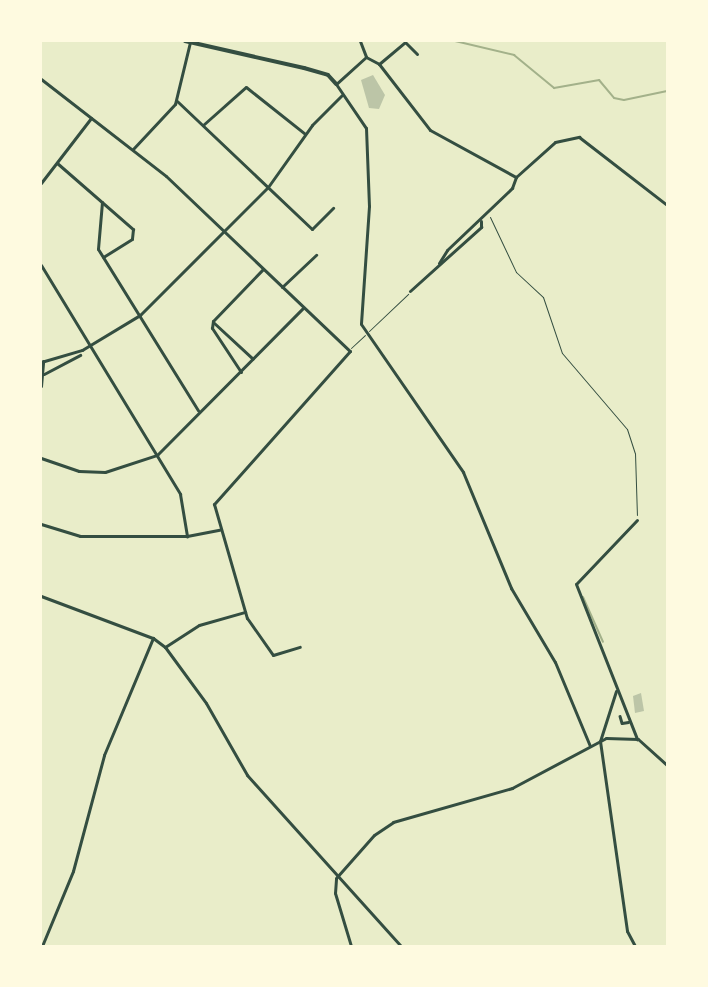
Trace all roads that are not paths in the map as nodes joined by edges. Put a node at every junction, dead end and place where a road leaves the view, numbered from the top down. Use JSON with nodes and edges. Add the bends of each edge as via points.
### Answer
{"nodes":[{"id":1,"x":360,"y":41,"type":"edge"},
{"id":2,"x":187,"y":42,"type":"edge"},
{"id":3,"x":405,"y":42,"type":"edge"},
{"id":4,"x":418,"y":54,"type":"dead end"},
{"id":5,"x":366,"y":57,"type":"junction"},
{"id":6,"x":379,"y":64,"type":"junction"},
{"id":7,"x":41,"y":79,"type":"edge"},
{"id":8,"x":336,"y":84,"type":"junction"},
{"id":9,"x":342,"y":95,"type":"junction"},
{"id":10,"x":177,"y":100,"type":"junction"},
{"id":11,"x":91,"y":118,"type":"junction"},
{"id":12,"x":203,"y":125,"type":"junction"},
{"id":13,"x":305,"y":134,"type":"junction"},
{"id":14,"x":133,"y":149,"type":"junction"},
{"id":15,"x":57,"y":163,"type":"junction"},
{"id":16,"x":516,"y":178,"type":"junction"},
{"id":17,"x":41,"y":183,"type":"edge"},
{"id":18,"x":268,"y":187,"type":"junction"},
{"id":19,"x":102,"y":202,"type":"junction"},
{"id":20,"x":667,"y":205,"type":"edge"},
{"id":21,"x":333,"y":208,"type":"dead end"},
{"id":22,"x":481,"y":220,"type":"junction"},
{"id":23,"x":224,"y":231,"type":"junction"},
{"id":24,"x":316,"y":255,"type":"dead end"},
{"id":25,"x":103,"y":257,"type":"junction"},
{"id":26,"x":439,"y":264,"type":"junction"},
{"id":27,"x":41,"y":265,"type":"edge"},
{"id":28,"x":263,"y":269,"type":"junction"},
{"id":29,"x":282,"y":287,"type":"junction"},
{"id":30,"x":410,"y":291,"type":"road end"},
{"id":31,"x":304,"y":308,"type":"junction"},
{"id":32,"x":140,"y":316,"type":"junction"},
{"id":33,"x":213,"y":321,"type":"junction"},
{"id":34,"x":91,"y":346,"type":"junction"},
{"id":35,"x":80,"y":355,"type":"dead end"},
{"id":36,"x":253,"y":359,"type":"junction"},
{"id":37,"x":42,"y":361,"type":"edge"},
{"id":38,"x":241,"y":372,"type":"junction"},
{"id":39,"x":44,"y":374,"type":"junction"},
{"id":40,"x":41,"y":386,"type":"edge"},
{"id":41,"x":198,"y":410,"type":"junction"},
{"id":42,"x":157,"y":455,"type":"junction"},
{"id":43,"x":41,"y":458,"type":"edge"},
{"id":44,"x":636,"y":520,"type":"road end"},
{"id":45,"x":41,"y":524,"type":"edge"},
{"id":46,"x":219,"y":530,"type":"junction"},
{"id":47,"x":187,"y":536,"type":"junction"},
{"id":48,"x":41,"y":596,"type":"edge"},
{"id":49,"x":245,"y":612,"type":"junction"},
{"id":50,"x":153,"y":638,"type":"junction"},
{"id":51,"x":165,"y":647,"type":"junction"},
{"id":52,"x":300,"y":647,"type":"dead end"},
{"id":53,"x":616,"y":691,"type":"junction"},
{"id":54,"x":620,"y":716,"type":"dead end"},
{"id":55,"x":628,"y":722,"type":"junction"},
{"id":56,"x":638,"y":739,"type":"junction"},
{"id":57,"x":600,"y":741,"type":"junction"},
{"id":58,"x":590,"y":746,"type":"junction"},
{"id":59,"x":667,"y":765,"type":"edge"},
{"id":60,"x":336,"y":878,"type":"junction"},
{"id":61,"x":42,"y":946,"type":"edge"},
{"id":62,"x":351,"y":946,"type":"edge"},
{"id":63,"x":402,"y":946,"type":"edge"},
{"id":64,"x":635,"y":946,"type":"edge"}],
"edges":[{"from":1,"to":5,"type":"street"},
{"from":2,"to":8,"type":"street","via":[[304,68],[328,75]]},
{"from":2,"to":10,"type":"street"},
{"from":3,"to":4,"type":"street"},
{"from":3,"to":6,"type":"street"},
{"from":5,"to":6,"type":"street"},
{"from":5,"to":8,"type":"street"},
{"from":6,"to":16,"type":"street","via":[[430,130]]},
{"from":7,"to":11,"type":"street"},
{"from":8,"to":9,"type":"street"},
{"from":9,"to":13,"type":"street"},
{"from":9,"to":58,"type":"street","via":[[366,128],[369,206],[360,310],[367,333],[454,454],[511,588],[555,662]]},
{"from":10,"to":12,"type":"street"},
{"from":10,"to":14,"type":"street"},
{"from":11,"to":14,"type":"street"},
{"from":11,"to":15,"type":"street"},
{"from":12,"to":13,"type":"street","via":[[246,87]]},
{"from":12,"to":18,"type":"street"},
{"from":13,"to":18,"type":"street"},
{"from":14,"to":23,"type":"street"},
{"from":15,"to":17,"type":"street"},
{"from":15,"to":19,"type":"street"},
{"from":16,"to":20,"type":"street","via":[[555,142],[579,137]]},
{"from":16,"to":22,"type":"street","via":[[512,188]]},
{"from":18,"to":21,"type":"street","via":[[312,229]]},
{"from":18,"to":23,"type":"street"},
{"from":19,"to":25,"type":"street","via":[[96,242]]},
{"from":19,"to":25,"type":"street","via":[[131,226],[134,234]]},
{"from":22,"to":26,"type":"street","via":[[447,250]]},
{"from":22,"to":26,"type":"street","via":[[480,227]]},
{"from":23,"to":28,"type":"street"},
{"from":23,"to":32,"type":"street"},
{"from":24,"to":29,"type":"street"},
{"from":25,"to":32,"type":"street"},
{"from":26,"to":30,"type":"street"},
{"from":27,"to":34,"type":"street"},
{"from":28,"to":29,"type":"street"},
{"from":28,"to":33,"type":"street"},
{"from":29,"to":31,"type":"street"},
{"from":31,"to":36,"type":"street"},
{"from":31,"to":46,"type":"street","via":[[350,351],[214,500]]},
{"from":32,"to":34,"type":"street"},
{"from":32,"to":41,"type":"street"},
{"from":33,"to":36,"type":"street"},
{"from":33,"to":38,"type":"street","via":[[212,328]]},
{"from":34,"to":37,"type":"street"},
{"from":34,"to":42,"type":"street"},
{"from":35,"to":39,"type":"street"},
{"from":36,"to":38,"type":"street"},
{"from":37,"to":39,"type":"street"},
{"from":38,"to":41,"type":"street","via":[[209,408]]},
{"from":39,"to":40,"type":"street"},
{"from":41,"to":42,"type":"street"},
{"from":42,"to":43,"type":"street","via":[[105,472],[79,471]]},
{"from":42,"to":47,"type":"street","via":[[180,494]]},
{"from":44,"to":53,"type":"street","via":[[576,584]]},
{"from":45,"to":47,"type":"street","via":[[80,536]]},
{"from":46,"to":47,"type":"street"},
{"from":46,"to":49,"type":"street"},
{"from":48,"to":50,"type":"street"},
{"from":49,"to":51,"type":"street","via":[[200,625]]},
{"from":49,"to":52,"type":"street","via":[[274,656]]},
{"from":50,"to":51,"type":"street"},
{"from":50,"to":61,"type":"street","via":[[104,755],[73,871]]},
{"from":51,"to":60,"type":"street","via":[[206,703],[247,775]]},
{"from":53,"to":55,"type":"street"},
{"from":53,"to":57,"type":"street"},
{"from":54,"to":55,"type":"street","via":[[622,723]]},
{"from":55,"to":56,"type":"street"},
{"from":56,"to":57,"type":"street","via":[[622,736]]},
{"from":56,"to":59,"type":"street"},
{"from":57,"to":58,"type":"street"},
{"from":57,"to":64,"type":"street","via":[[627,931]]},
{"from":58,"to":60,"type":"street","via":[[512,788],[393,822]]},
{"from":60,"to":62,"type":"street","via":[[335,893]]},
{"from":60,"to":63,"type":"street"}]}
